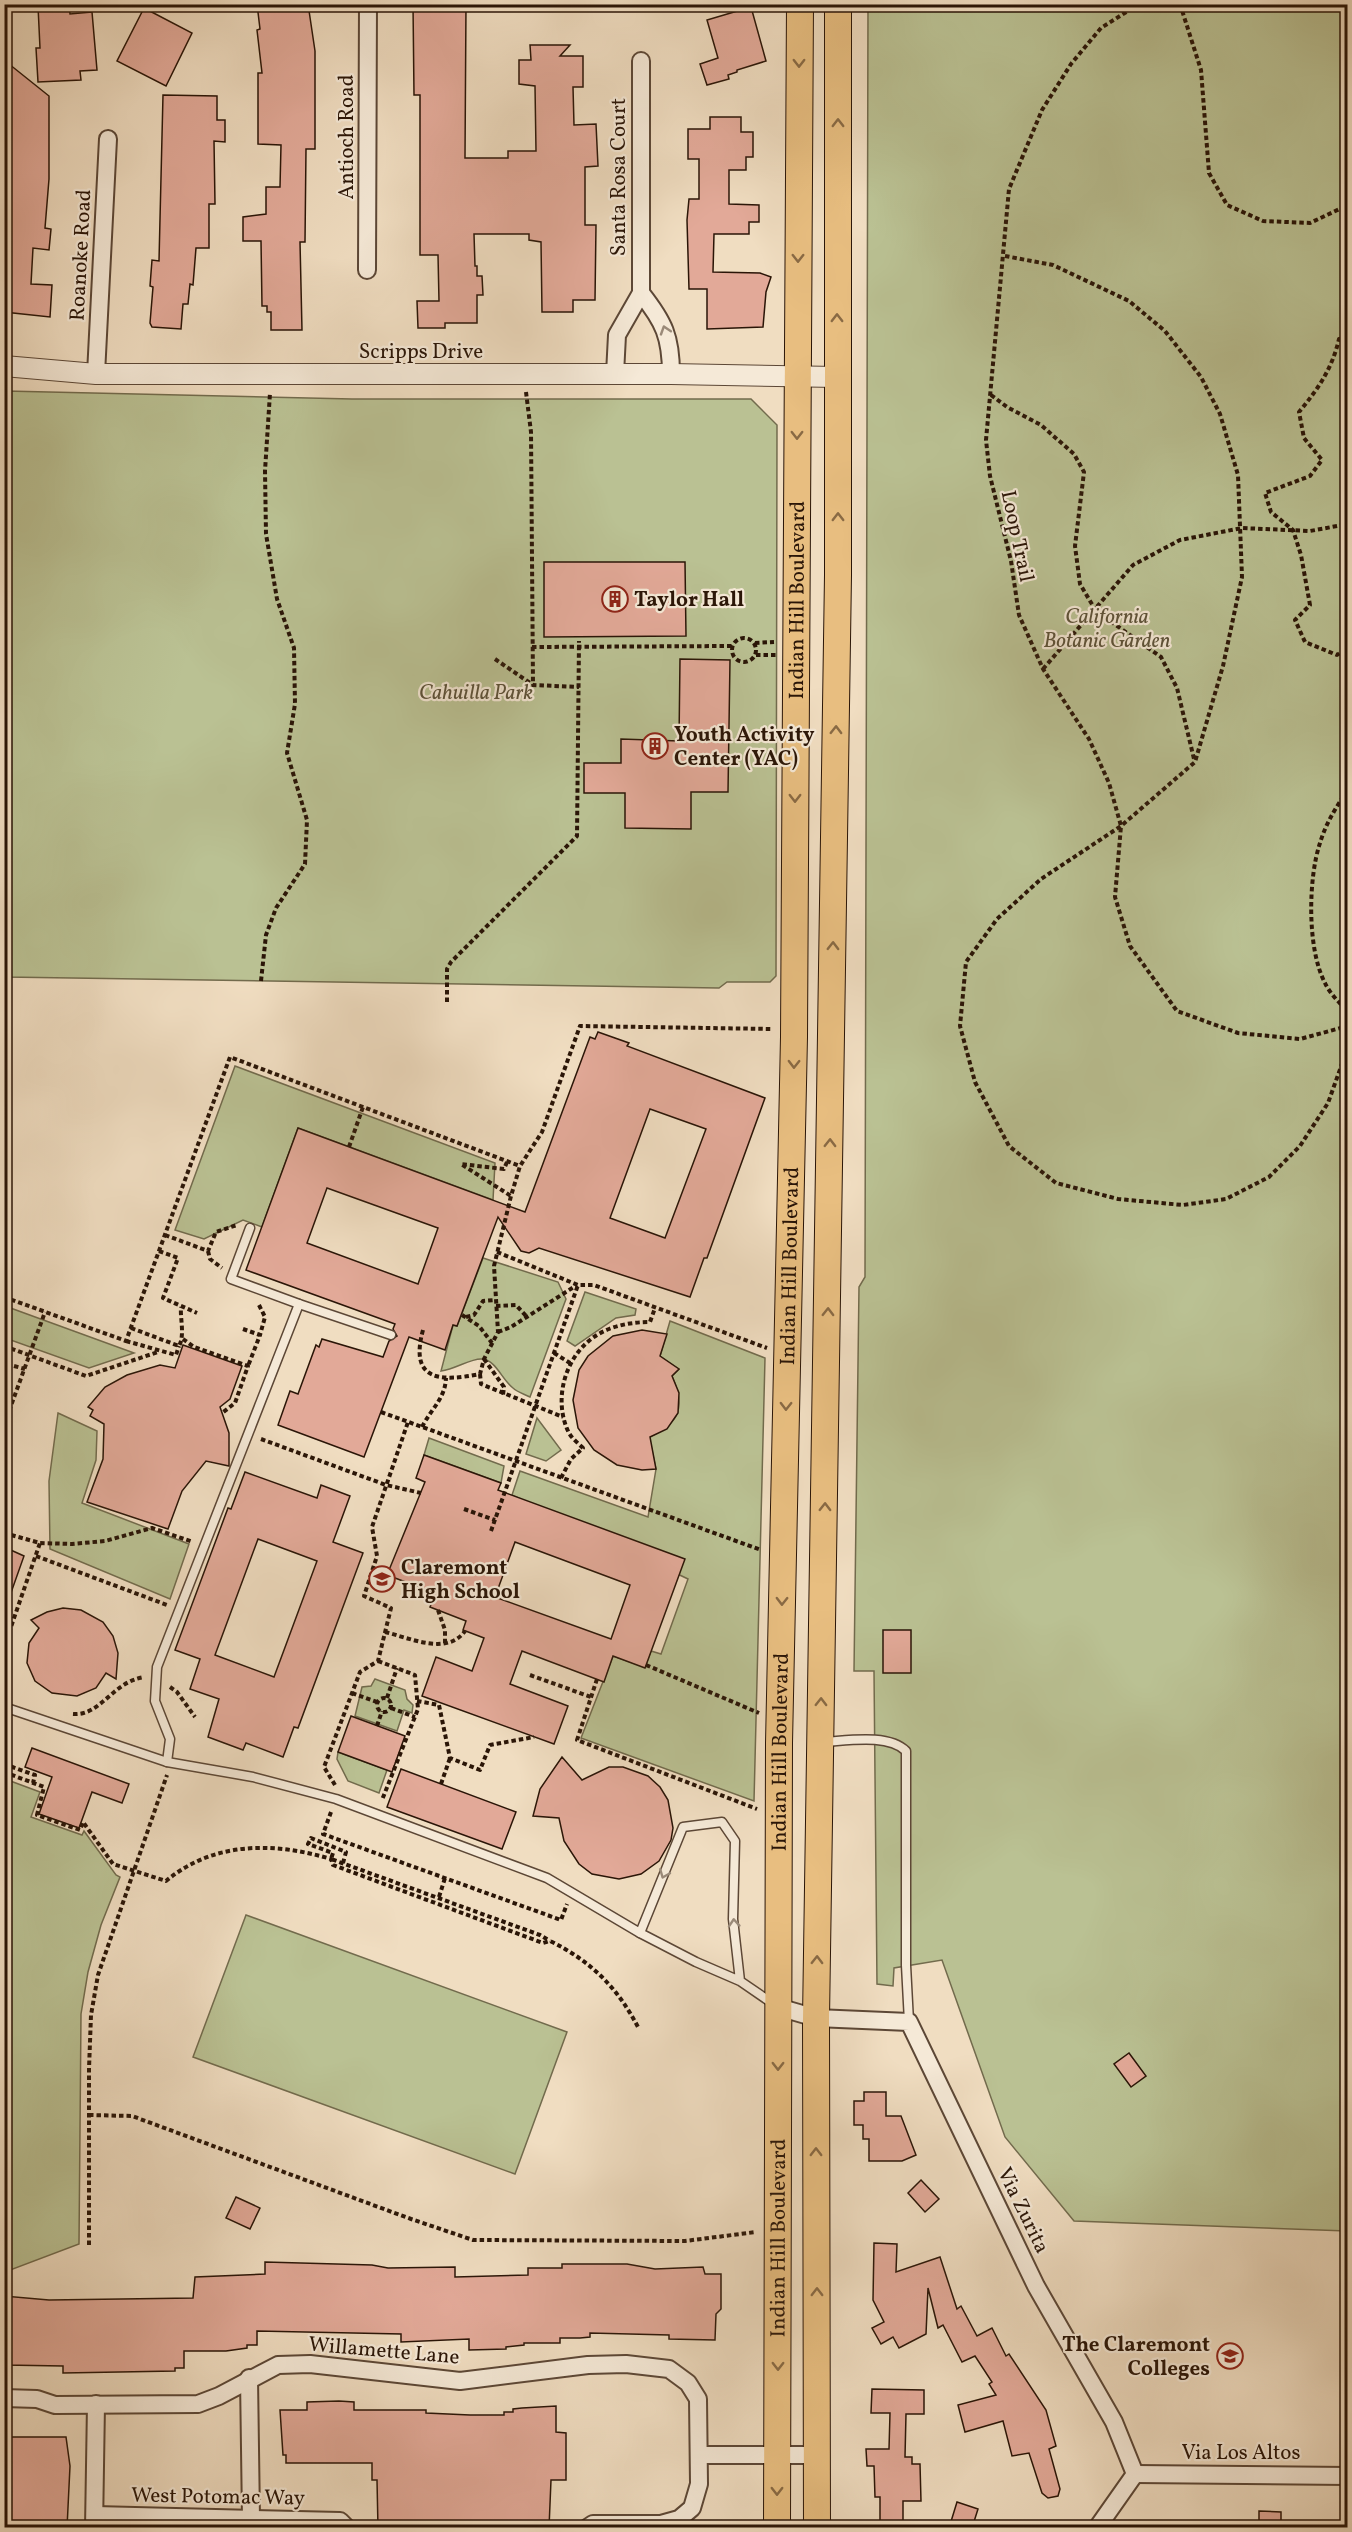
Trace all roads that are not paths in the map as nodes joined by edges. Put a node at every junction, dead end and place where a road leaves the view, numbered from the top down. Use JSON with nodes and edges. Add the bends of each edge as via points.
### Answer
{"nodes":[{"id":1,"x":368,"y":4,"type":"edge"},
{"id":2,"x":800,"y":4,"type":"edge"},
{"id":3,"x":838,"y":4,"type":"edge"},
{"id":4,"x":641,"y":61,"type":"dead end"},
{"id":5,"x":108,"y":139,"type":"dead end"},
{"id":6,"x":367,"y":270,"type":"dead end"},
{"id":7,"x":641,"y":293,"type":"junction"},
{"id":8,"x":4,"y":366,"type":"edge"},
{"id":9,"x":96,"y":374,"type":"junction"},
{"id":10,"x":615,"y":374,"type":"junction"},
{"id":11,"x":671,"y":374,"type":"junction"},
{"id":12,"x":797,"y":377,"type":"junction"},
{"id":13,"x":837,"y":377,"type":"junction"},
{"id":14,"x":250,"y":1228,"type":"road end"},
{"id":15,"x":299,"y":1304,"type":"junction"},
{"id":16,"x":391,"y":1335,"type":"dead end"},
{"id":17,"x":4,"y":1707,"type":"edge"},
{"id":18,"x":821,"y":1742,"type":"junction"},
{"id":19,"x":167,"y":1762,"type":"junction"},
{"id":20,"x":640,"y":1933,"type":"junction"},
{"id":21,"x":740,"y":1982,"type":"junction"},
{"id":22,"x":778,"y":2007,"type":"junction"},
{"id":23,"x":816,"y":2018,"type":"junction"},
{"id":24,"x":909,"y":2022,"type":"junction"},
{"id":25,"x":249,"y":2378,"type":"junction"},
{"id":26,"x":4,"y":2398,"type":"edge"},
{"id":27,"x":96,"y":2404,"type":"junction"},
{"id":28,"x":700,"y":2455,"type":"junction"},
{"id":29,"x":777,"y":2456,"type":"junction"},
{"id":30,"x":817,"y":2456,"type":"junction"},
{"id":31,"x":1135,"y":2474,"type":"junction"},
{"id":32,"x":1347,"y":2476,"type":"edge"},
{"id":33,"x":251,"y":2519,"type":"junction"},
{"id":34,"x":94,"y":2521,"type":"edge"},
{"id":35,"x":343,"y":2524,"type":"edge"},
{"id":36,"x":587,"y":2528,"type":"edge"},
{"id":37,"x":777,"y":2528,"type":"edge"},
{"id":38,"x":817,"y":2528,"type":"edge"},
{"id":39,"x":1097,"y":2528,"type":"edge"}],
"edges":[{"from":1,"to":6,"type":"street","name":"Antioch Road"},
{"from":2,"to":12,"type":"main road","name":"Indian Hill Boulevard","one_way":true},
{"from":13,"to":3,"type":"main road","name":"Indian Hill Boulevard","one_way":true},
{"from":4,"to":7,"type":"street","name":"Santa Rosa Court"},
{"from":5,"to":9,"type":"street","name":"Roanoke Road"},
{"from":7,"to":10,"type":"street","name":"Santa Rosa Court","via":[[617,335]]},
{"from":11,"to":7,"type":"street","one_way":true,"via":[[671,348],[662,319]]},
{"from":8,"to":9,"type":"street","name":"Scripps Drive"},
{"from":9,"to":10,"type":"street","name":"Scripps Drive"},
{"from":10,"to":11,"type":"street","name":"Scripps Drive"},
{"from":11,"to":12,"type":"street","name":"Scripps Drive"},
{"from":12,"to":13,"type":"street","name":"Scripps Drive"},
{"from":12,"to":22,"type":"main road","name":"Indian Hill Boulevard","one_way":true,"via":[[795,1016],[779,1731]]},
{"from":18,"to":13,"type":"main road","name":"Indian Hill Boulevard","one_way":true,"via":[[838,575]]},
{"from":14,"to":15,"type":"lane","via":[[231,1279]]},
{"from":15,"to":16,"type":"lane"},
{"from":15,"to":19,"type":"lane","via":[[158,1667],[155,1701],[170,1738]]},
{"from":17,"to":19,"type":"lane"},
{"from":23,"to":18,"type":"main road","name":"Indian Hill Boulevard","one_way":true},
{"from":18,"to":24,"type":"lane","via":[[877,1741],[899,1744],[906,1751]]},
{"from":19,"to":20,"type":"lane","via":[[254,1777],[336,1799],[547,1878]]},
{"from":20,"to":21,"type":"lane"},
{"from":21,"to":20,"type":"lane","one_way":true,"via":[[733,1919],[735,1841],[722,1822],[684,1827]]},
{"from":21,"to":22,"type":"lane"},
{"from":22,"to":23,"type":"street"},
{"from":22,"to":29,"type":"main road","name":"Indian Hill Boulevard","one_way":true},
{"from":23,"to":24,"type":"street"},
{"from":30,"to":23,"type":"main road","name":"Indian Hill Boulevard","one_way":true},
{"from":24,"to":31,"type":"street","name":"Via Zurita","via":[[1036,2286],[1114,2422]]},
{"from":25,"to":27,"type":"street","name":"Willamette Lane","via":[[198,2403]]},
{"from":25,"to":28,"type":"street","name":"Willamette Lane","via":[[278,2365],[310,2364],[460,2381],[588,2365],[669,2369],[688,2383],[698,2399]]},
{"from":25,"to":33,"type":"street"},
{"from":26,"to":27,"type":"street","name":"Willamette Lane"},
{"from":27,"to":34,"type":"street"},
{"from":28,"to":29,"type":"street"},
{"from":28,"to":36,"type":"street","name":"Willamette Lane","via":[[699,2484],[692,2508],[679,2518],[661,2524],[593,2524]]},
{"from":29,"to":30,"type":"street"},
{"from":29,"to":37,"type":"main road","name":"Indian Hill Boulevard","one_way":true},
{"from":30,"to":38,"type":"main road","name":"Indian Hill Boulevard"},
{"from":31,"to":32,"type":"street","name":"Via Los Altos"},
{"from":31,"to":39,"type":"street"},
{"from":33,"to":34,"type":"street","name":"West Potomac Way"},
{"from":33,"to":35,"type":"street","name":"West Potomac Way"}]}
